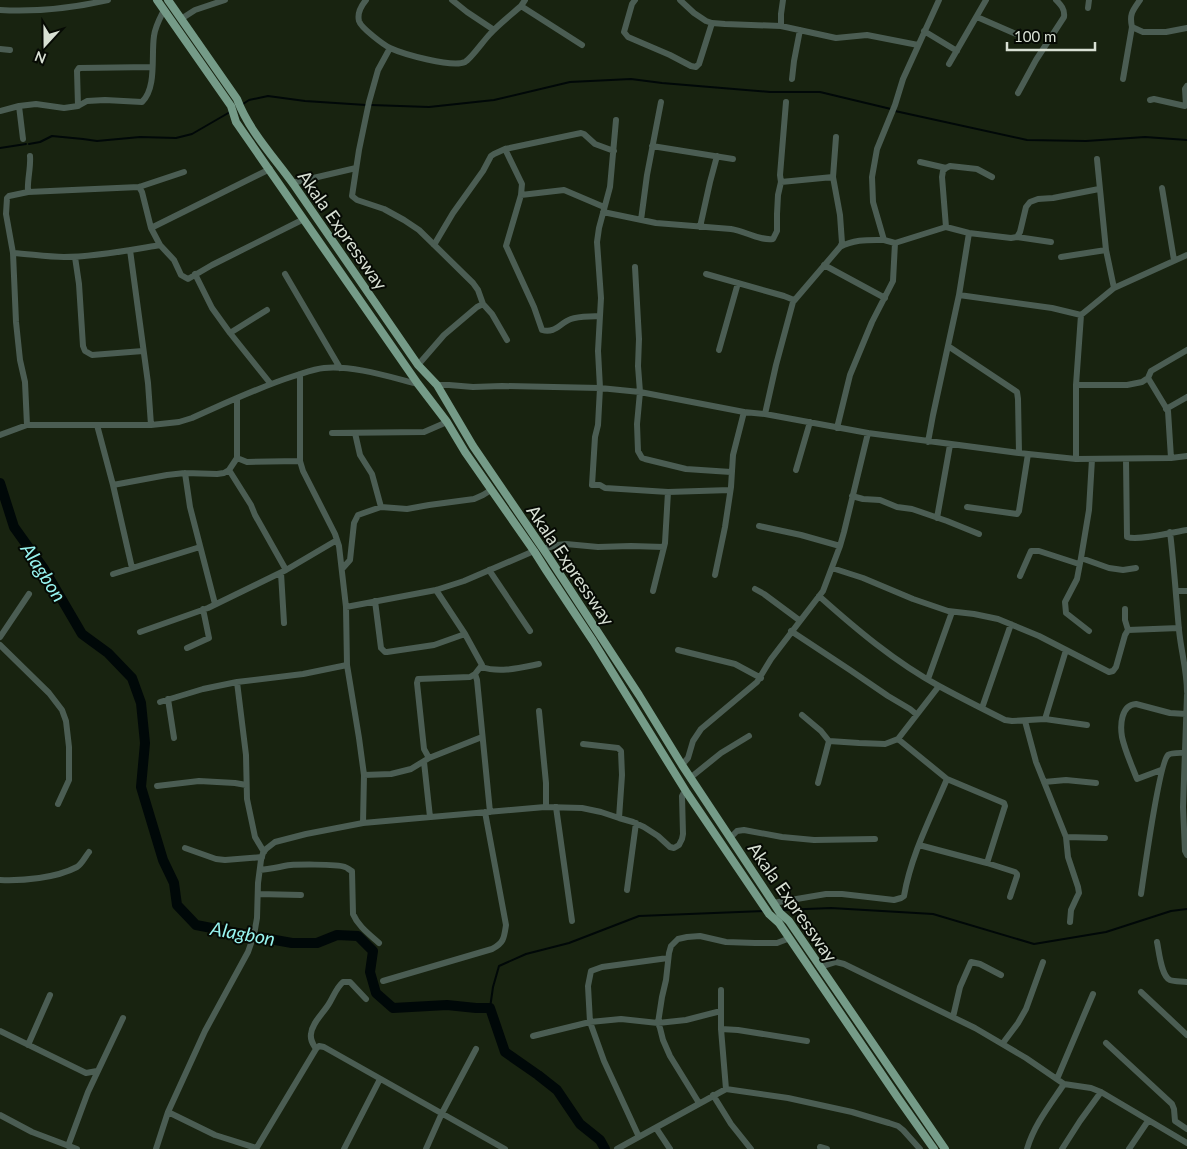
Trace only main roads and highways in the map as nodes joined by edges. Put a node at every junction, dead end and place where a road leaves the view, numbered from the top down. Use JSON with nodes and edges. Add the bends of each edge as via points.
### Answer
{"nodes":[{"id":1,"x":157,"y":0,"type":"edge"},
{"id":2,"x":168,"y":0,"type":"edge"},
{"id":3,"x":473,"y":446,"type":"junction"},
{"id":4,"x":465,"y":452,"type":"junction"},
{"id":5,"x":664,"y":735,"type":"junction"},
{"id":6,"x":654,"y":740,"type":"junction"},
{"id":7,"x":844,"y":1002,"type":"junction"},
{"id":8,"x":836,"y":1007,"type":"junction"},
{"id":9,"x":913,"y":1103,"type":"junction"},
{"id":10,"x":905,"y":1108,"type":"junction"},
{"id":11,"x":934,"y":1149,"type":"edge"},
{"id":12,"x":945,"y":1149,"type":"edge"}],
"edges":[{"from":1,"to":4,"type":"main road","name":"Akala Expressway","via":[[231,106],[236,122]]},
{"from":2,"to":3,"type":"main road","name":"Akala Expressway","via":[[237,99],[242,113],[269,152],[418,365],[437,385]]},
{"from":3,"to":4,"type":"main road"},
{"from":3,"to":5,"type":"main road","name":"Akala Expressway"},
{"from":4,"to":6,"type":"main road","name":"Akala Expressway","via":[[534,551]]},
{"from":5,"to":6,"type":"main road"},
{"from":5,"to":7,"type":"main road","name":"Akala Expressway","via":[[773,904],[789,921]]},
{"from":6,"to":8,"type":"main road","name":"Akala Expressway","via":[[761,903],[779,922]]},
{"from":7,"to":8,"type":"main road"},
{"from":7,"to":9,"type":"main road","name":"Akala Expressway"},
{"from":8,"to":10,"type":"main road","name":"Akala Expressway"},
{"from":9,"to":10,"type":"main road"},
{"from":9,"to":12,"type":"main road","name":"Akala Expressway"},
{"from":10,"to":11,"type":"main road","name":"Akala Expressway"}]}
